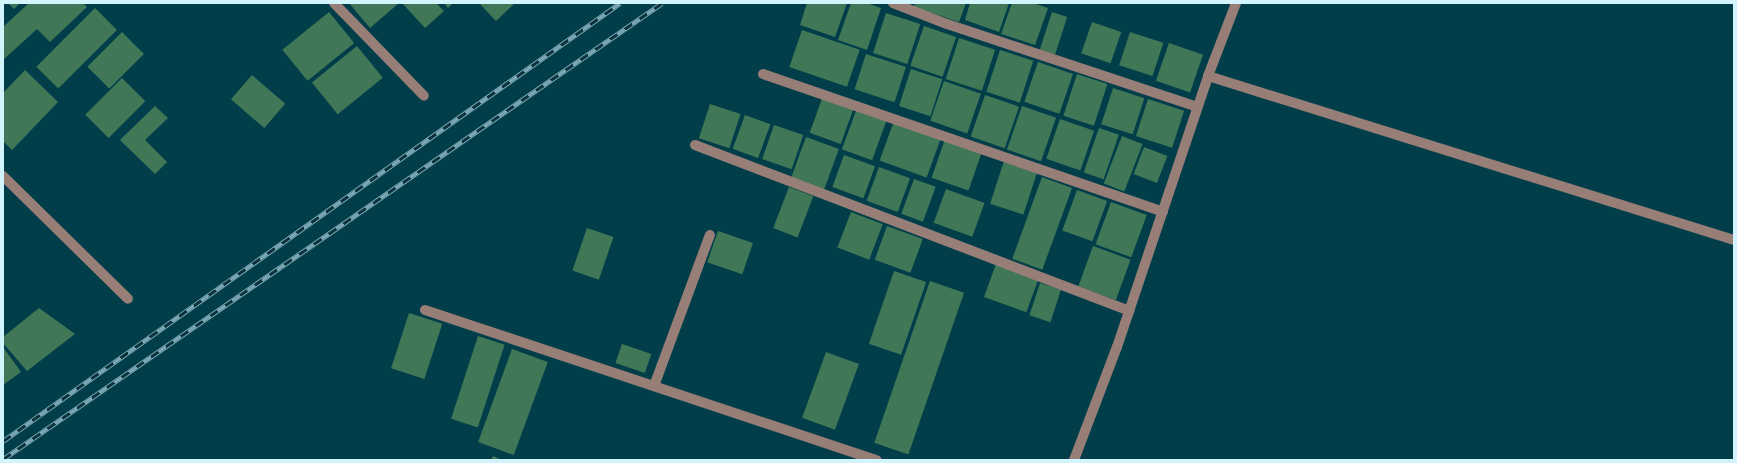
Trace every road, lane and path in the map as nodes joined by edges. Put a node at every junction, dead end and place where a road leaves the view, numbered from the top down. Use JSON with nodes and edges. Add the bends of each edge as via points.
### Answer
{"nodes":[{"id":1,"x":334,"y":3,"type":"edge"},
{"id":2,"x":893,"y":3,"type":"edge"},
{"id":3,"x":1236,"y":3,"type":"edge"},
{"id":4,"x":763,"y":74,"type":"dead end"},
{"id":5,"x":1208,"y":76,"type":"junction"},
{"id":6,"x":424,"y":96,"type":"dead end"},
{"id":7,"x":1198,"y":106,"type":"junction"},
{"id":8,"x":695,"y":145,"type":"dead end"},
{"id":9,"x":3,"y":176,"type":"edge"},
{"id":10,"x":1163,"y":212,"type":"junction"},
{"id":11,"x":710,"y":235,"type":"dead end"},
{"id":12,"x":1734,"y":240,"type":"edge"},
{"id":13,"x":128,"y":299,"type":"dead end"},
{"id":14,"x":425,"y":310,"type":"dead end"},
{"id":15,"x":1129,"y":311,"type":"junction"},
{"id":16,"x":654,"y":386,"type":"junction"},
{"id":17,"x":877,"y":460,"type":"edge"},
{"id":18,"x":1074,"y":460,"type":"edge"}],
"edges":[{"from":1,"to":6,"type":"street"},
{"from":2,"to":7,"type":"street","via":[[947,24]]},
{"from":3,"to":5,"type":"street"},
{"from":4,"to":10,"type":"street"},
{"from":5,"to":7,"type":"street"},
{"from":5,"to":12,"type":"street"},
{"from":7,"to":10,"type":"street"},
{"from":8,"to":15,"type":"street"},
{"from":9,"to":13,"type":"street"},
{"from":10,"to":15,"type":"street"},
{"from":11,"to":16,"type":"street"},
{"from":14,"to":16,"type":"street"},
{"from":15,"to":18,"type":"street"},
{"from":16,"to":17,"type":"street"}]}
